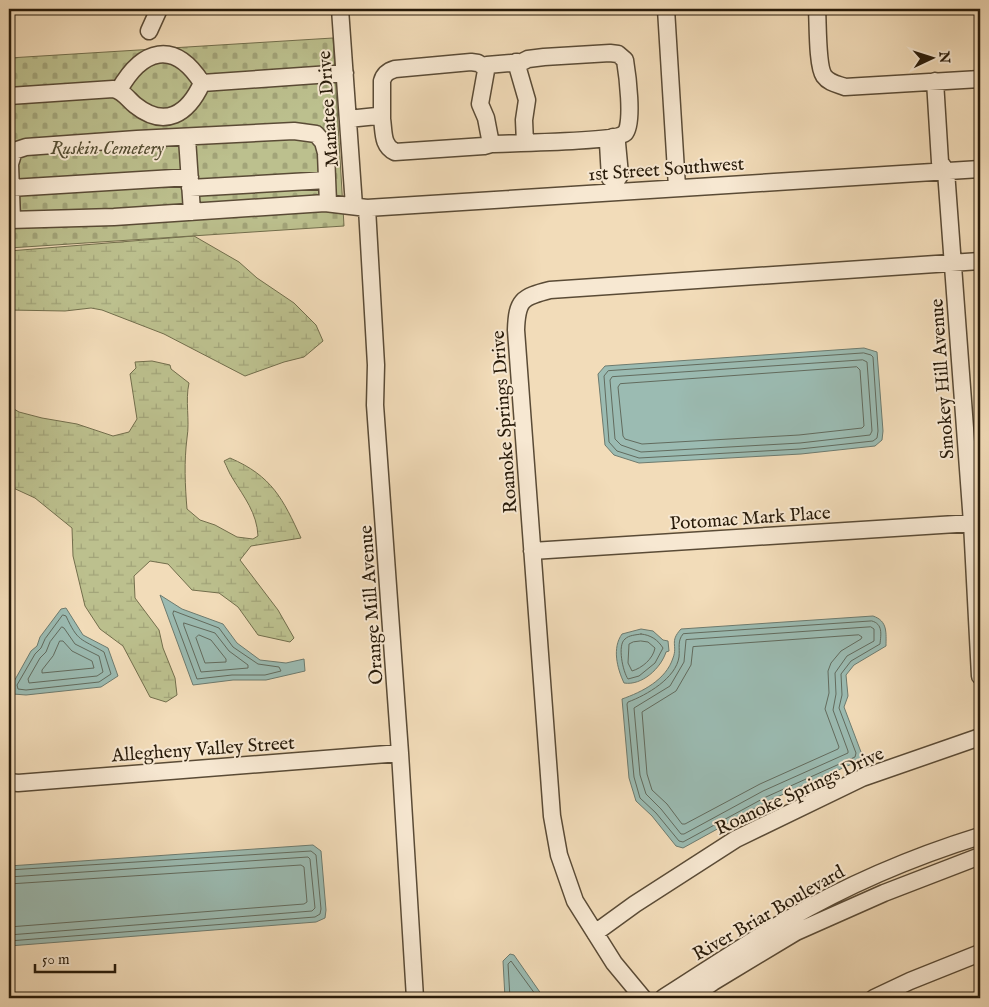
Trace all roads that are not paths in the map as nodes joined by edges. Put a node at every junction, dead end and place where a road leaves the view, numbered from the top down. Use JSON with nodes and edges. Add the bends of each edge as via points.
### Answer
{"nodes":[{"id":1,"x":159,"y":9,"type":"edge"},
{"id":2,"x":340,"y":9,"type":"edge"},
{"id":3,"x":666,"y":9,"type":"edge"},
{"id":4,"x":817,"y":9,"type":"edge"},
{"id":5,"x":149,"y":31,"type":"dead end"},
{"id":6,"x":516,"y":62,"type":"junction"},
{"id":7,"x":486,"y":68,"type":"junction"},
{"id":8,"x":345,"y":73,"type":"junction"},
{"id":9,"x":980,"y":79,"type":"edge"},
{"id":10,"x":935,"y":81,"type":"junction"},
{"id":11,"x":202,"y":83,"type":"junction"},
{"id":12,"x":119,"y":90,"type":"junction"},
{"id":13,"x":9,"y":96,"type":"edge"},
{"id":14,"x":348,"y":118,"type":"junction"},
{"id":15,"x":382,"y":119,"type":"junction"},
{"id":16,"x":613,"y":137,"type":"junction"},
{"id":17,"x":187,"y":138,"type":"junction"},
{"id":18,"x":524,"y":143,"type":"junction"},
{"id":19,"x":491,"y":144,"type":"junction"},
{"id":20,"x":980,"y":169,"type":"edge"},
{"id":21,"x":946,"y":171,"type":"junction"},
{"id":22,"x":326,"y":180,"type":"junction"},
{"id":23,"x":190,"y":183,"type":"junction"},
{"id":24,"x":616,"y":186,"type":"junction"},
{"id":25,"x":11,"y":188,"type":"junction"},
{"id":26,"x":677,"y":188,"type":"junction"},
{"id":27,"x":328,"y":203,"type":"junction"},
{"id":28,"x":360,"y":207,"type":"junction"},
{"id":29,"x":192,"y":212,"type":"junction"},
{"id":30,"x":11,"y":220,"type":"edge"},
{"id":31,"x":980,"y":261,"type":"edge"},
{"id":32,"x":952,"y":263,"type":"junction"},
{"id":33,"x":972,"y":523,"type":"junction"},
{"id":34,"x":532,"y":551,"type":"junction"},
{"id":35,"x":980,"y":676,"type":"edge"},
{"id":36,"x":980,"y":737,"type":"edge"},
{"id":37,"x":400,"y":753,"type":"junction"},
{"id":38,"x":9,"y":782,"type":"edge"},
{"id":39,"x":980,"y":836,"type":"edge"},
{"id":40,"x":980,"y":856,"type":"edge"},
{"id":41,"x":595,"y":933,"type":"junction"},
{"id":42,"x":980,"y":953,"type":"edge"},
{"id":43,"x":415,"y":998,"type":"edge"},
{"id":44,"x":643,"y":998,"type":"edge"},
{"id":45,"x":663,"y":998,"type":"edge"},
{"id":46,"x":689,"y":998,"type":"edge"},
{"id":47,"x":874,"y":998,"type":"edge"}],
"edges":[{"from":1,"to":5,"type":"street"},
{"from":2,"to":8,"type":"street","name":"Manatee Drive"},
{"from":3,"to":26,"type":"street"},
{"from":4,"to":10,"type":"street","via":[[820,65],[830,82],[845,87]]},
{"from":6,"to":7,"type":"street","via":[[487,64]]},
{"from":6,"to":16,"type":"street","via":[[544,57],[618,54],[625,60],[629,114],[628,129]]},
{"from":6,"to":18,"type":"street","via":[[527,100]]},
{"from":7,"to":15,"type":"street","via":[[471,62],[389,71],[382,81]]},
{"from":7,"to":19,"type":"street","via":[[480,104]]},
{"from":8,"to":11,"type":"street"},
{"from":8,"to":14,"type":"street","name":"Manatee Drive"},
{"from":9,"to":10,"type":"street"},
{"from":10,"to":21,"type":"street","name":"Smokey Hill Avenue","via":[[940,162]]},
{"from":11,"to":12,"type":"street","via":[[192,102],[177,115],[167,117],[148,114]]},
{"from":11,"to":12,"type":"street","via":[[180,59],[158,54],[135,67]]},
{"from":12,"to":13,"type":"street"},
{"from":14,"to":15,"type":"street","via":[[377,116]]},
{"from":14,"to":28,"type":"street","name":"Manatee Drive"},
{"from":15,"to":19,"type":"street","via":[[385,143],[395,152]]},
{"from":16,"to":18,"type":"street"},
{"from":16,"to":24,"type":"street","via":[[617,143],[620,175]]},
{"from":17,"to":22,"type":"street","via":[[294,132],[316,134],[326,153]]},
{"from":17,"to":23,"type":"street"},
{"from":17,"to":25,"type":"street","via":[[26,147],[11,155]]},
{"from":18,"to":19,"type":"street"},
{"from":20,"to":21,"type":"street","name":"1st Street Southwest"},
{"from":21,"to":26,"type":"street","name":"1st Street Southwest"},
{"from":21,"to":32,"type":"street","name":"Smokey Hill Avenue"},
{"from":22,"to":23,"type":"street"},
{"from":22,"to":27,"type":"street"},
{"from":23,"to":25,"type":"street"},
{"from":23,"to":29,"type":"street"},
{"from":24,"to":26,"type":"street","name":"1st Street Southwest"},
{"from":24,"to":28,"type":"street","name":"1st Street Southwest"},
{"from":25,"to":30,"type":"street"},
{"from":27,"to":28,"type":"street","name":"1st Street Southwest"},
{"from":27,"to":29,"type":"street","name":"1st Street Southwest"},
{"from":28,"to":37,"type":"street","name":"Orange Mill Avenue","via":[[376,365],[375,404]]},
{"from":29,"to":30,"type":"street","name":"1st Street Southwest"},
{"from":31,"to":32,"type":"street","name":"Roanoke Springs Drive"},
{"from":32,"to":33,"type":"street","name":"Smokey Hill Avenue"},
{"from":32,"to":34,"type":"street","name":"Roanoke Springs Drive","via":[[550,290],[521,301],[516,313],[516,330]]},
{"from":33,"to":34,"type":"street","name":"Potomac Mark Place"},
{"from":33,"to":35,"type":"street","name":"Smokey Hill Avenue"},
{"from":34,"to":41,"type":"street","name":"Roanoke Springs Drive","via":[[552,816],[558,855],[575,901]]},
{"from":36,"to":41,"type":"street","name":"Roanoke Springs Drive","via":[[862,778],[736,839]]},
{"from":37,"to":38,"type":"street","name":"Allegheny Valley Street"},
{"from":37,"to":43,"type":"street","name":"Orange Mill Avenue"},
{"from":39,"to":45,"type":"street","name":"River Briar Boulevard","via":[[906,861],[848,888],[785,921]]},
{"from":40,"to":46,"type":"street","name":"River Briar Boulevard","via":[[796,932]]},
{"from":41,"to":44,"type":"street","name":"Roanoke Springs Drive","via":[[614,963]]},
{"from":42,"to":47,"type":"street"}]}
